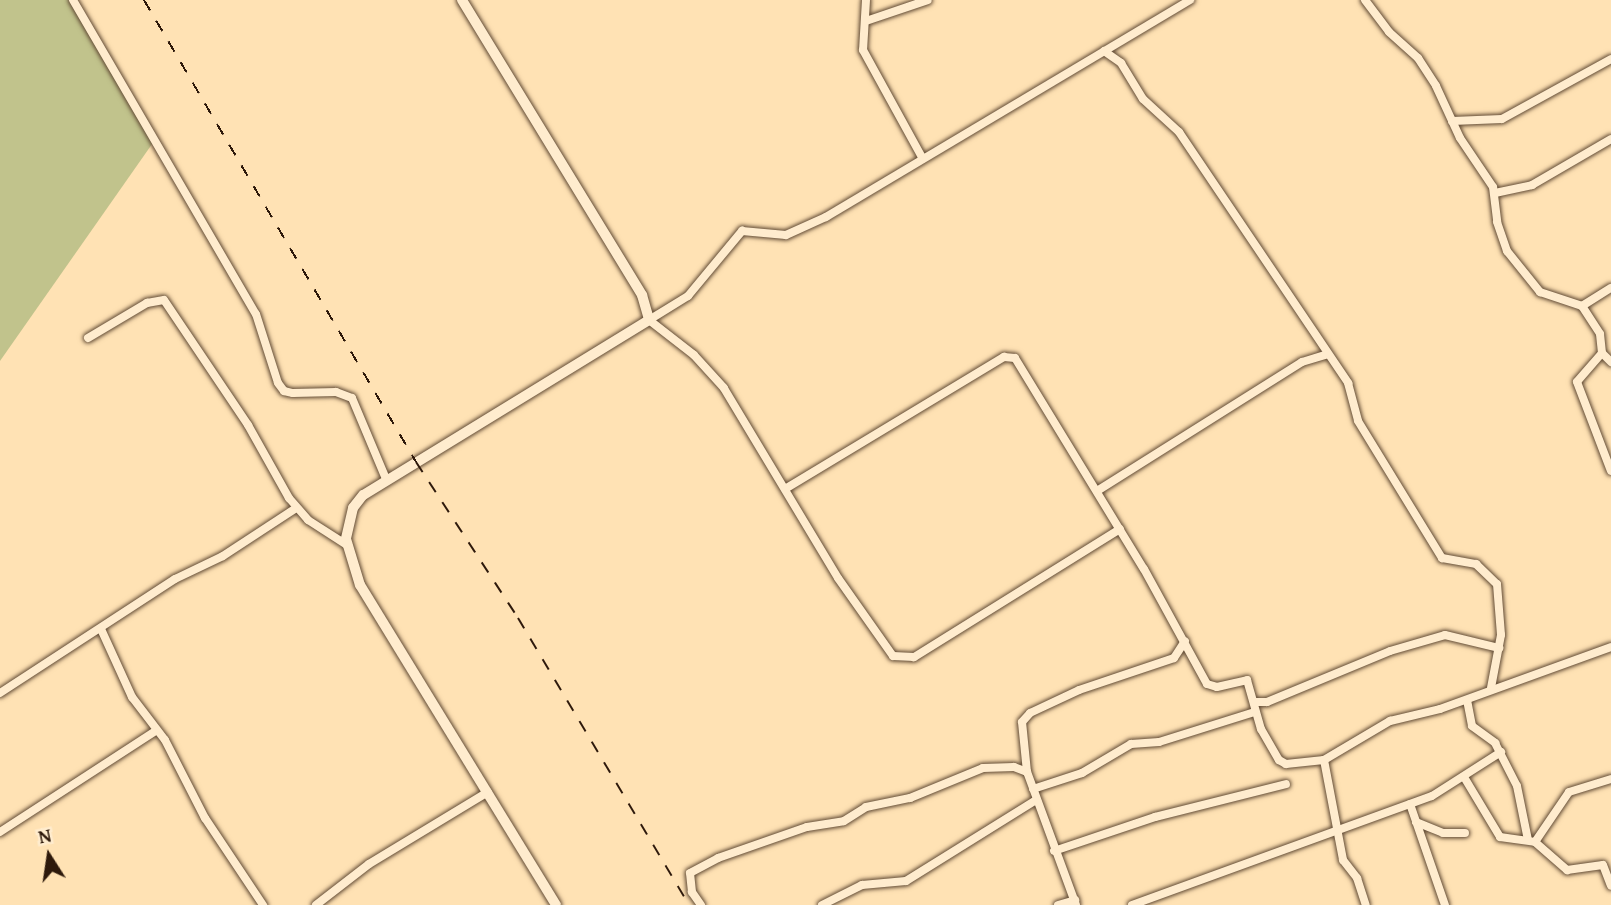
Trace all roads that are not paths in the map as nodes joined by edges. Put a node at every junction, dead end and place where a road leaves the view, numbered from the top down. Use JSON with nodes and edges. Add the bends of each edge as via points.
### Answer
{"nodes":[{"id":1,"x":73,"y":0,"type":"edge"},
{"id":2,"x":462,"y":0,"type":"edge"},
{"id":3,"x":866,"y":0,"type":"edge"},
{"id":4,"x":928,"y":0,"type":"edge"},
{"id":5,"x":1190,"y":0,"type":"edge"},
{"id":6,"x":1365,"y":0,"type":"edge"},
{"id":7,"x":866,"y":21,"type":"junction"},
{"id":8,"x":1104,"y":51,"type":"junction"},
{"id":9,"x":1611,"y":59,"type":"edge"},
{"id":10,"x":1452,"y":121,"type":"junction"},
{"id":11,"x":1611,"y":139,"type":"edge"},
{"id":12,"x":923,"y":159,"type":"junction"},
{"id":13,"x":1494,"y":193,"type":"junction"},
{"id":14,"x":1611,"y":288,"type":"edge"},
{"id":15,"x":1582,"y":306,"type":"junction"},
{"id":16,"x":649,"y":320,"type":"junction"},
{"id":17,"x":88,"y":338,"type":"dead end"},
{"id":18,"x":1602,"y":353,"type":"junction"},
{"id":19,"x":1328,"y":354,"type":"junction"},
{"id":20,"x":1611,"y":362,"type":"edge"},
{"id":21,"x":1611,"y":471,"type":"edge"},
{"id":22,"x":386,"y":479,"type":"junction"},
{"id":23,"x":785,"y":489,"type":"junction"},
{"id":24,"x":1097,"y":491,"type":"junction"},
{"id":25,"x":296,"y":508,"type":"junction"},
{"id":26,"x":1120,"y":529,"type":"junction"},
{"id":27,"x":346,"y":545,"type":"junction"},
{"id":28,"x":101,"y":629,"type":"junction"},
{"id":29,"x":1185,"y":641,"type":"junction"},
{"id":30,"x":1611,"y":647,"type":"edge"},
{"id":31,"x":1499,"y":648,"type":"junction"},
{"id":32,"x":1491,"y":688,"type":"junction"},
{"id":33,"x":0,"y":693,"type":"edge"},
{"id":34,"x":1467,"y":700,"type":"junction"},
{"id":35,"x":1254,"y":702,"type":"junction"},
{"id":36,"x":1255,"y":712,"type":"junction"},
{"id":37,"x":157,"y":730,"type":"junction"},
{"id":38,"x":1501,"y":752,"type":"junction"},
{"id":39,"x":1324,"y":760,"type":"junction"},
{"id":40,"x":1027,"y":772,"type":"junction"},
{"id":41,"x":1464,"y":777,"type":"junction"},
{"id":42,"x":1611,"y":779,"type":"edge"},
{"id":43,"x":1286,"y":783,"type":"dead end"},
{"id":44,"x":1033,"y":789,"type":"junction"},
{"id":45,"x":488,"y":792,"type":"junction"},
{"id":46,"x":1036,"y":800,"type":"junction"},
{"id":47,"x":1410,"y":804,"type":"junction"},
{"id":48,"x":1416,"y":822,"type":"junction"},
{"id":49,"x":1336,"y":830,"type":"junction"},
{"id":50,"x":0,"y":832,"type":"edge"},
{"id":51,"x":1465,"y":832,"type":"dead end"},
{"id":52,"x":1532,"y":841,"type":"junction"},
{"id":53,"x":1054,"y":851,"type":"junction"},
{"id":54,"x":1607,"y":864,"type":"edge"},
{"id":55,"x":1611,"y":886,"type":"edge"},
{"id":56,"x":1075,"y":903,"type":"edge"},
{"id":57,"x":263,"y":905,"type":"edge"},
{"id":58,"x":316,"y":905,"type":"edge"},
{"id":59,"x":556,"y":905,"type":"edge"},
{"id":60,"x":701,"y":905,"type":"edge"},
{"id":61,"x":822,"y":905,"type":"edge"},
{"id":62,"x":1058,"y":905,"type":"edge"},
{"id":63,"x":1132,"y":905,"type":"edge"},
{"id":64,"x":1366,"y":905,"type":"edge"},
{"id":65,"x":1445,"y":905,"type":"edge"}],
"edges":[{"from":1,"to":22,"type":"street","via":[[256,314],[278,383],[293,393],[336,392],[352,398]]},
{"from":2,"to":16,"type":"street","via":[[642,295]]},
{"from":3,"to":7,"type":"street"},
{"from":4,"to":7,"type":"street"},
{"from":5,"to":8,"type":"street"},
{"from":6,"to":10,"type":"street","via":[[1389,32],[1418,58]]},
{"from":7,"to":12,"type":"street","via":[[863,50]]},
{"from":8,"to":12,"type":"street"},
{"from":8,"to":19,"type":"street","via":[[1121,63],[1143,99],[1179,132]]},
{"from":9,"to":10,"type":"street","via":[[1503,119]]},
{"from":10,"to":13,"type":"street"},
{"from":11,"to":13,"type":"street","via":[[1532,185]]},
{"from":12,"to":16,"type":"street","via":[[859,199],[786,235],[742,231],[688,296]]},
{"from":13,"to":15,"type":"street","via":[[1501,238],[1518,267],[1540,292]]},
{"from":14,"to":15,"type":"street"},
{"from":15,"to":18,"type":"street","via":[[1600,334]]},
{"from":16,"to":22,"type":"street"},
{"from":16,"to":23,"type":"street","via":[[715,375]]},
{"from":17,"to":25,"type":"street","via":[[147,303],[164,300],[248,425]]},
{"from":18,"to":20,"type":"street"},
{"from":18,"to":21,"type":"street","via":[[1577,382]]},
{"from":19,"to":24,"type":"street","via":[[1303,362]]},
{"from":19,"to":31,"type":"street","via":[[1348,383],[1364,432],[1442,558],[1476,564],[1497,584]]},
{"from":22,"to":27,"type":"street","via":[[353,508]]},
{"from":23,"to":24,"type":"street","via":[[1009,357],[1021,363]]},
{"from":23,"to":26,"type":"street","via":[[845,588],[893,656],[901,660]]},
{"from":24,"to":26,"type":"street"},
{"from":25,"to":27,"type":"street"},
{"from":25,"to":28,"type":"street"},
{"from":26,"to":29,"type":"street"},
{"from":27,"to":45,"type":"street","via":[[360,585]]},
{"from":28,"to":33,"type":"street"},
{"from":28,"to":37,"type":"street","via":[[132,697]]},
{"from":29,"to":35,"type":"street","via":[[1208,684],[1217,687],[1247,680]]},
{"from":29,"to":40,"type":"street","via":[[1174,658],[1079,690],[1024,717]]},
{"from":30,"to":32,"type":"street"},
{"from":31,"to":32,"type":"street"},
{"from":31,"to":35,"type":"street","via":[[1446,635],[1391,651],[1267,702]]},
{"from":32,"to":34,"type":"street"},
{"from":34,"to":38,"type":"street","via":[[1472,726]]},
{"from":34,"to":39,"type":"street","via":[[1390,721]]},
{"from":35,"to":36,"type":"street"},
{"from":36,"to":39,"type":"street","via":[[1281,763]]},
{"from":36,"to":44,"type":"street","via":[[1159,742],[1131,744],[1082,773]]},
{"from":37,"to":50,"type":"street"},
{"from":37,"to":57,"type":"street","via":[[205,818]]},
{"from":38,"to":41,"type":"street"},
{"from":38,"to":52,"type":"street"},
{"from":39,"to":49,"type":"street"},
{"from":40,"to":44,"type":"street"},
{"from":40,"to":60,"type":"street","via":[[1014,767],[983,768],[894,803],[866,807],[844,821],[807,827],[718,858],[690,873],[692,892]]},
{"from":41,"to":47,"type":"street"},
{"from":41,"to":52,"type":"street","via":[[1500,837],[1510,842]]},
{"from":42,"to":52,"type":"street","via":[[1569,792]]},
{"from":43,"to":53,"type":"street","via":[[1154,817]]},
{"from":44,"to":46,"type":"street"},
{"from":45,"to":58,"type":"street","via":[[369,864]]},
{"from":45,"to":59,"type":"street"},
{"from":46,"to":53,"type":"street"},
{"from":46,"to":61,"type":"street","via":[[906,881],[862,885]]},
{"from":47,"to":48,"type":"street"},
{"from":47,"to":49,"type":"street"},
{"from":48,"to":51,"type":"street","via":[[1443,833]]},
{"from":48,"to":65,"type":"street"},
{"from":49,"to":63,"type":"street"},
{"from":49,"to":64,"type":"street","via":[[1343,860],[1357,878]]},
{"from":52,"to":54,"type":"street","via":[[1562,869]]},
{"from":53,"to":56,"type":"street"},
{"from":54,"to":55,"type":"street"},
{"from":56,"to":62,"type":"street"}]}
